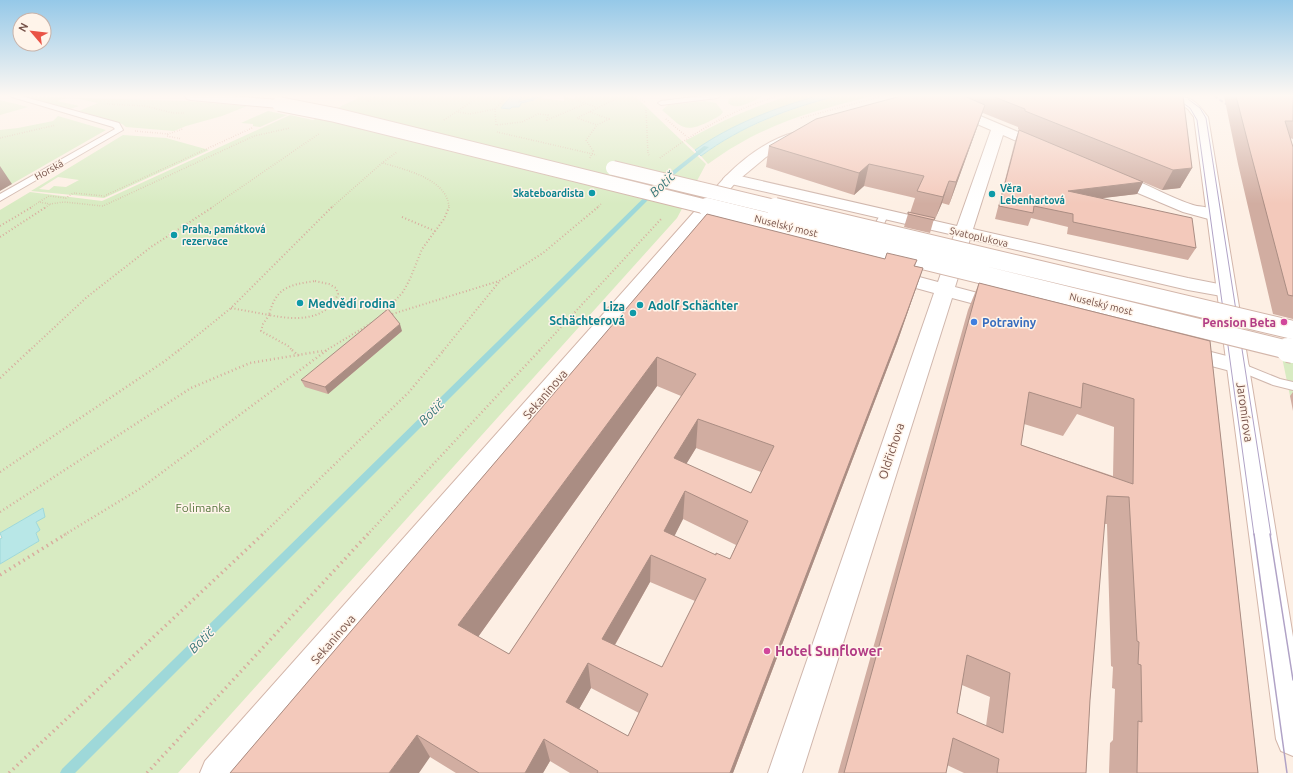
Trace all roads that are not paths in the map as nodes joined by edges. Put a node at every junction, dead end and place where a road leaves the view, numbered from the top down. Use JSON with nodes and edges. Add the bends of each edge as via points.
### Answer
{"nodes":[{"id":1,"x":115,"y":132,"type":"edge"},
{"id":2,"x":404,"y":132,"type":"edge"},
{"id":3,"x":461,"y":132,"type":"edge"},
{"id":4,"x":806,"y":132,"type":"edge"},
{"id":5,"x":997,"y":132,"type":"edge"},
{"id":6,"x":1008,"y":132,"type":"edge"},
{"id":7,"x":1203,"y":132,"type":"edge"},
{"id":8,"x":1057,"y":153,"type":"edge"},
{"id":9,"x":1101,"y":172,"type":"edge"},
{"id":10,"x":731,"y":179,"type":"junction"},
{"id":11,"x":783,"y":192,"type":"junction"},
{"id":12,"x":0,"y":198,"type":"edge"},
{"id":13,"x":821,"y":201,"type":"junction"},
{"id":14,"x":884,"y":215,"type":"junction"},
{"id":15,"x":1216,"y":216,"type":"junction"},
{"id":16,"x":756,"y":227,"type":"edge"},
{"id":17,"x":963,"y":233,"type":"junction"},
{"id":18,"x":797,"y":237,"type":"edge"},
{"id":19,"x":865,"y":254,"type":"edge"},
{"id":20,"x":874,"y":272,"type":"edge"},
{"id":21,"x":944,"y":290,"type":"junction"},
{"id":22,"x":1227,"y":291,"type":"junction"},
{"id":23,"x":1021,"y":310,"type":"edge"},
{"id":24,"x":1293,"y":330,"type":"edge"},
{"id":25,"x":1164,"y":347,"type":"edge"},
{"id":26,"x":1293,"y":351,"type":"edge"},
{"id":27,"x":1238,"y":366,"type":"junction"},
{"id":28,"x":1293,"y":386,"type":"edge"},
{"id":29,"x":1293,"y":739,"type":"edge"},
{"id":30,"x":217,"y":773,"type":"edge"},
{"id":31,"x":785,"y":773,"type":"edge"}],
"edges":[{"from":1,"to":12,"type":"lane","name":"Horská"},
{"from":2,"to":26,"type":"main road","name":"Nuselský most","bridge":true},
{"from":3,"to":24,"type":"main road","name":"Nuselský most","bridge":true},
{"from":4,"to":10,"type":"main road","name":"Sekaninova","via":[[763,151]]},
{"from":5,"to":17,"type":"main road","name":"Oldřichova"},
{"from":6,"to":8,"type":"main road"},
{"from":7,"to":15,"type":"main road","name":"Jaromírova"},
{"from":9,"to":15,"type":"main road","via":[[1189,209]]},
{"from":10,"to":11,"type":"main road","name":"Svatoplukova"},
{"from":10,"to":30,"type":"main road","name":"Sekaninova","via":[[703,227]]},
{"from":11,"to":13,"type":"main road","name":"Svatoplukova"},
{"from":11,"to":16,"type":"lane"},
{"from":13,"to":14,"type":"main road","name":"Svatoplukova"},
{"from":13,"to":18,"type":"lane"},
{"from":14,"to":17,"type":"main road","name":"Svatoplukova"},
{"from":14,"to":19,"type":"lane"},
{"from":15,"to":22,"type":"main road","name":"Jaromírova"},
{"from":17,"to":21,"type":"main road","name":"Oldřichova"},
{"from":17,"to":22,"type":"main road","name":"Svatoplukova"},
{"from":20,"to":21,"type":"main road"},
{"from":21,"to":23,"type":"main road"},
{"from":21,"to":31,"type":"main road","name":"Oldřichova"},
{"from":22,"to":27,"type":"main road","name":"Jaromírova"},
{"from":25,"to":27,"type":"main road"},
{"from":27,"to":28,"type":"lane"},
{"from":27,"to":29,"type":"main road","name":"Jaromírova"}]}
